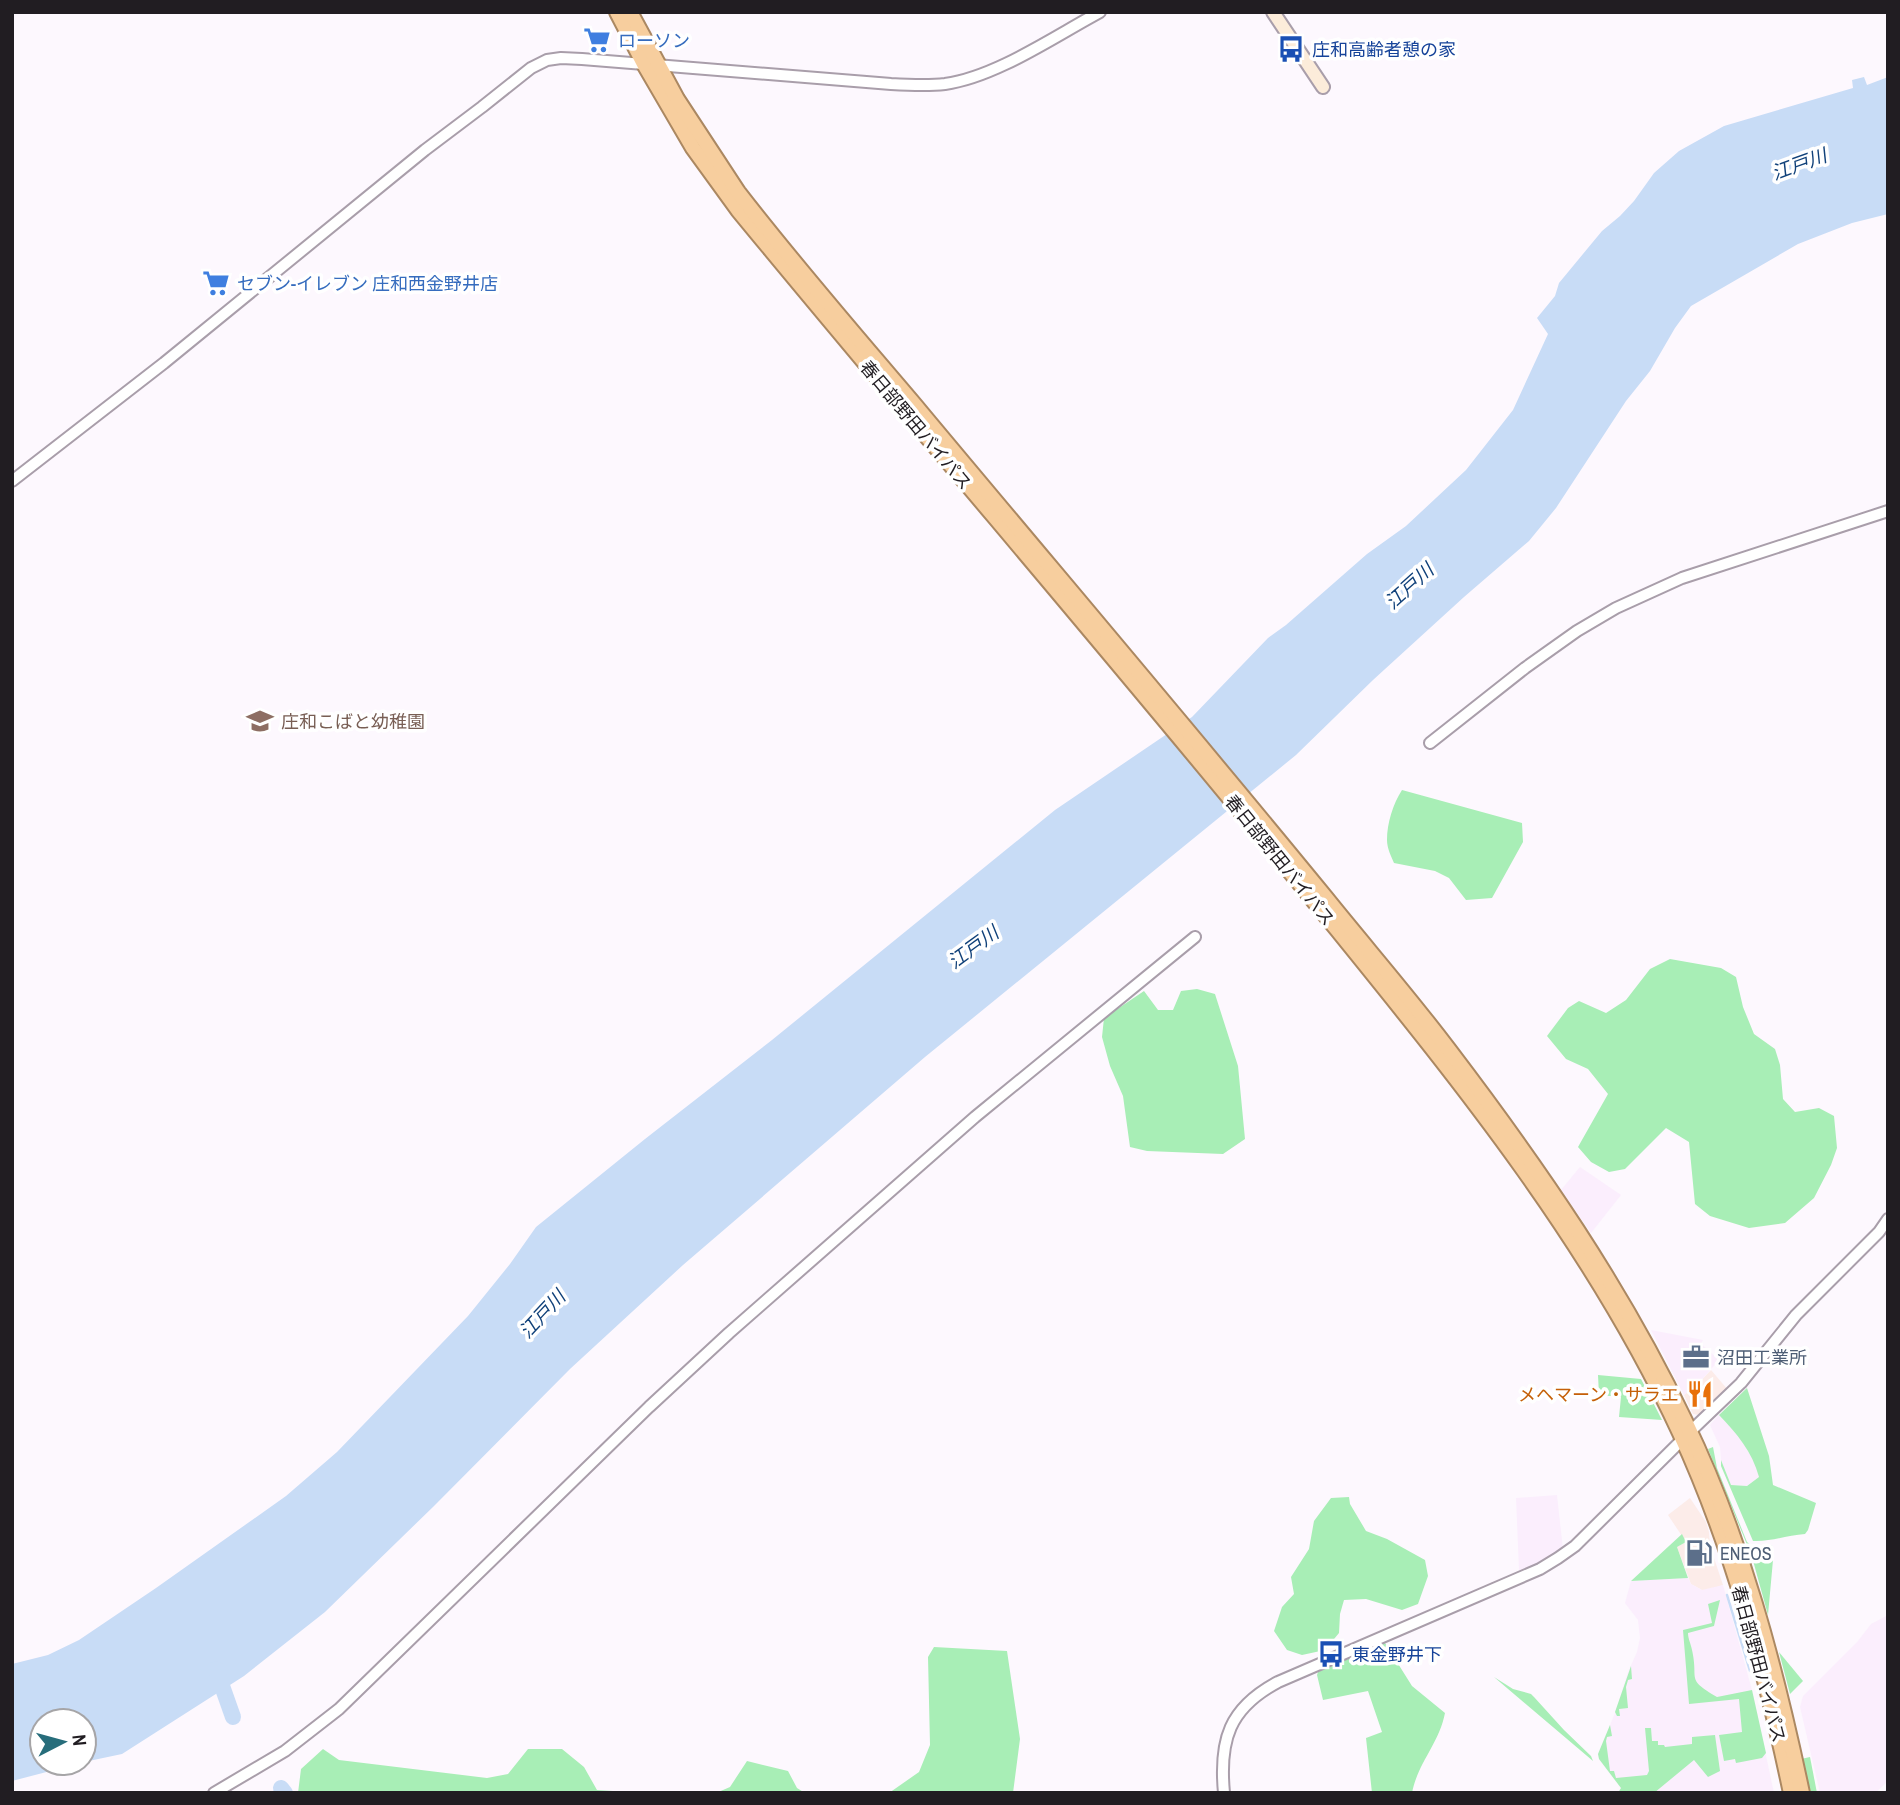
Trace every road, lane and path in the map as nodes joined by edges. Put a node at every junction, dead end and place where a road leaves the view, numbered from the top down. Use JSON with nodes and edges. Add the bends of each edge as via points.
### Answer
{"nodes":[{"id":1,"x":617,"y":12,"type":"edge"},
{"id":2,"x":631,"y":12,"type":"edge"},
{"id":3,"x":1100,"y":12,"type":"edge"},
{"id":4,"x":1273,"y":12,"type":"edge"},
{"id":5,"x":651,"y":65,"type":"junction"},
{"id":6,"x":1323,"y":87,"type":"dead end"},
{"id":7,"x":12,"y":481,"type":"edge"},
{"id":8,"x":1888,"y":512,"type":"edge"},
{"id":9,"x":1430,"y":743,"type":"dead end"},
{"id":10,"x":1195,"y":937,"type":"dead end"},
{"id":11,"x":1888,"y":1219,"type":"edge"},
{"id":12,"x":1686,"y":1435,"type":"junction"},
{"id":13,"x":214,"y":1793,"type":"edge"},
{"id":14,"x":1224,"y":1793,"type":"edge"},
{"id":15,"x":1791,"y":1793,"type":"edge"},
{"id":16,"x":1802,"y":1793,"type":"edge"}],
"edges":[{"from":1,"to":5,"type":"highway","name":"春日部野田バイパス"},
{"from":2,"to":5,"type":"highway","name":"春日部野田バイパス"},
{"from":3,"to":5,"type":"street","via":[[998,68],[945,84],[915,86]]},
{"from":4,"to":6,"type":"main road"},
{"from":5,"to":7,"type":"street","via":[[561,58],[531,68]]},
{"from":5,"to":12,"type":"highway","name":"春日部野田バイパス","via":[[700,159],[738,210],[1447,1047],[1589,1245],[1642,1335]]},
{"from":8,"to":9,"type":"street","via":[[1682,578],[1616,608],[1534,661]]},
{"from":10,"to":13,"type":"street","via":[[975,1117],[729,1334],[332,1715],[277,1756]]},
{"from":11,"to":12,"type":"street","via":[[1796,1315],[1751,1373]]},
{"from":12,"to":14,"type":"street","via":[[1593,1530],[1540,1569],[1262,1691],[1230,1729],[1222,1757]]},
{"from":12,"to":15,"type":"highway","name":"春日部野田バイパス","via":[[1754,1634]]},
{"from":12,"to":16,"type":"highway","name":"春日部野田バイパス","via":[[1723,1508],[1746,1571]]}]}
